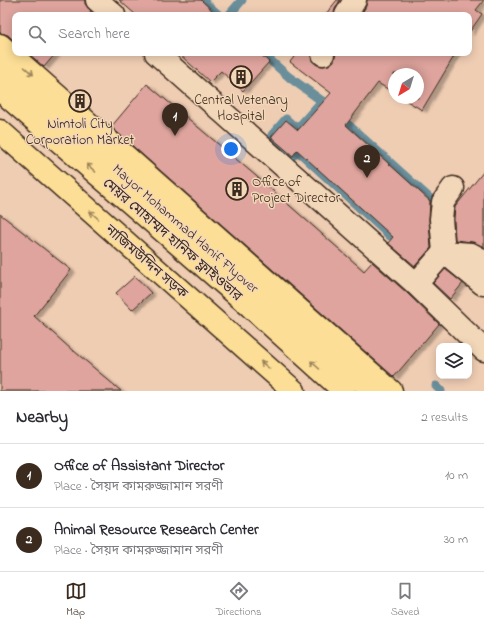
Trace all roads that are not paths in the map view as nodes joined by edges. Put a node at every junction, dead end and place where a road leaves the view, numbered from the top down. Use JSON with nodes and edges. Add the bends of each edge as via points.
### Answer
{"nodes":[{"id":1,"x":97,"y":0,"type":"edge"},
{"id":2,"x":355,"y":0,"type":"edge"},
{"id":3,"x":111,"y":12,"type":"edge"},
{"id":4,"x":348,"y":12,"type":"edge"},
{"id":5,"x":0,"y":45,"type":"edge"},
{"id":6,"x":12,"y":56,"type":"edge"},
{"id":7,"x":12,"y":56,"type":"edge"},
{"id":8,"x":159,"y":56,"type":"edge"},
{"id":9,"x":0,"y":66,"type":"edge"},
{"id":10,"x":0,"y":90,"type":"edge"},
{"id":11,"x":0,"y":130,"type":"edge"},
{"id":12,"x":452,"y":188,"type":"dead end"},
{"id":13,"x":444,"y":252,"type":"junction"},
{"id":14,"x":484,"y":261,"type":"edge"},
{"id":15,"x":416,"y":284,"type":"junction"},
{"id":16,"x":483,"y":284,"type":"edge"},
{"id":17,"x":484,"y":350,"type":"edge"},
{"id":18,"x":294,"y":391,"type":"edge"},
{"id":19,"x":344,"y":391,"type":"edge"},
{"id":20,"x":372,"y":391,"type":"edge"},
{"id":21,"x":391,"y":391,"type":"edge"}],
"edges":[{"from":1,"to":3,"type":"street"},
{"from":2,"to":4,"type":"street"},
{"from":5,"to":6,"type":"main road","one_way":true},
{"from":7,"to":21,"type":"main road","one_way":true},
{"from":8,"to":15,"type":"street"},
{"from":9,"to":20,"type":"main road","name":"Mayor Mohammad Hanif Flyover","via":[[342,362]]},
{"from":19,"to":10,"type":"main road","name":"মেয়র মোহাম্মদ হানিফ ফ্লাইওভার","one_way":true,"via":[[250,306]]},
{"from":18,"to":11,"type":"main road","name":"নাজিমউদ্দিন সড়ক","one_way":true},
{"from":12,"to":13,"type":"street","via":[[443,202],[441,219]]},
{"from":13,"to":14,"type":"street","via":[[470,254]]},
{"from":13,"to":15,"type":"street"},
{"from":13,"to":16,"type":"street"},
{"from":15,"to":17,"type":"street"}]}
